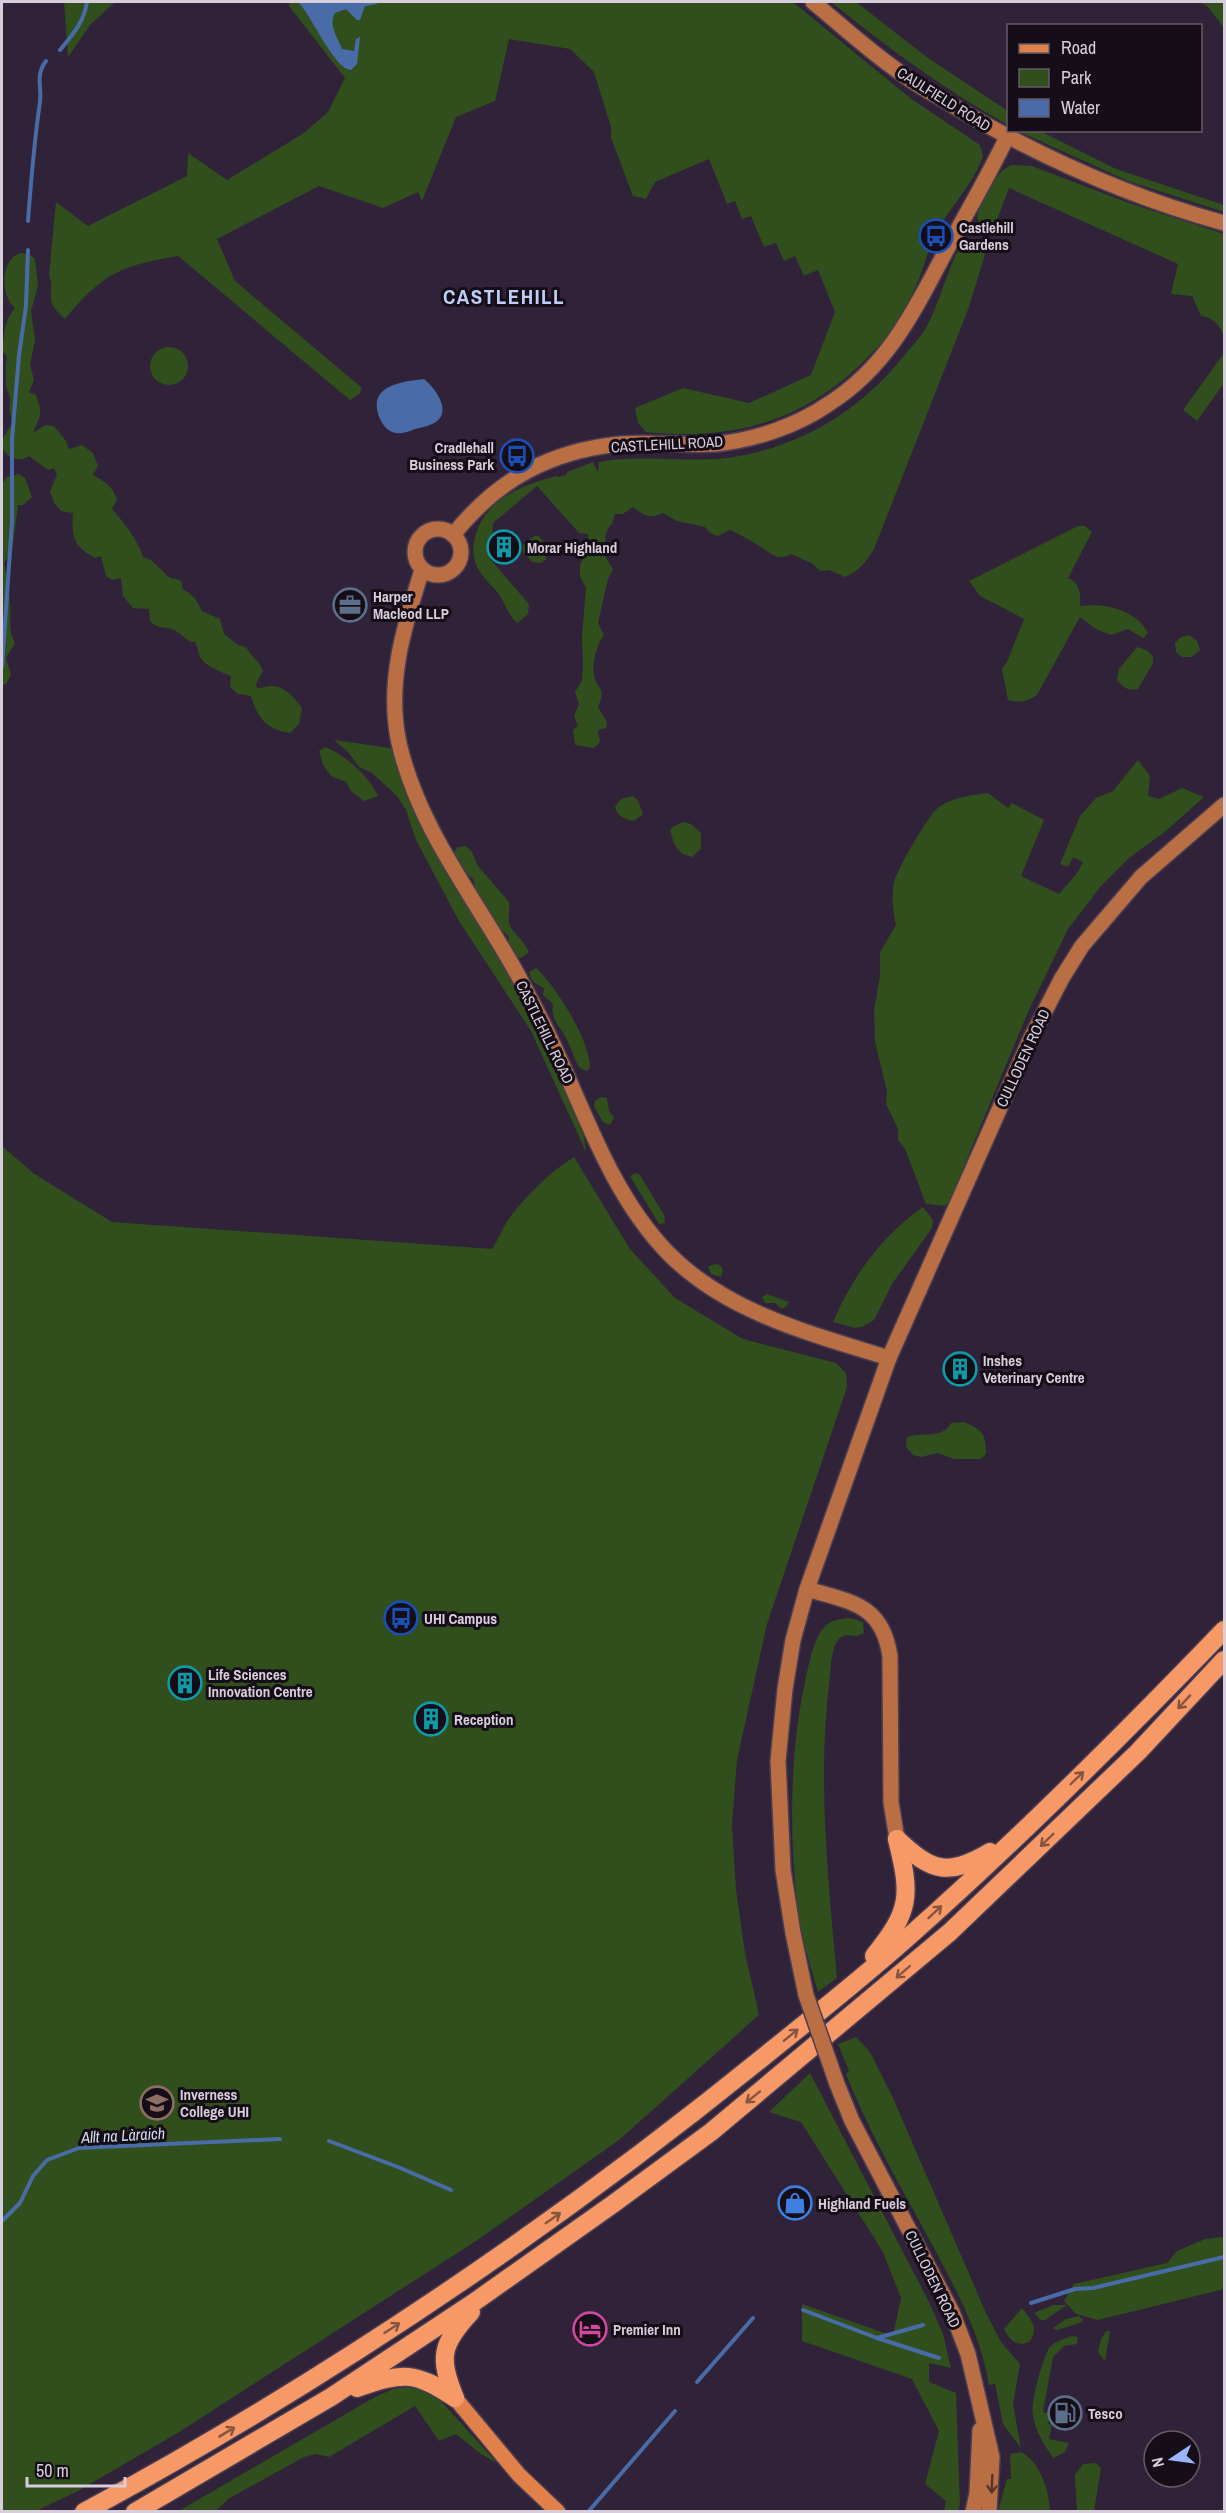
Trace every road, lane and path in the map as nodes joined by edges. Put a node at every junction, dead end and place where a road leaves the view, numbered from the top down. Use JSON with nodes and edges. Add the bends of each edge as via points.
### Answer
{"nodes":[{"id":1,"x":813,"y":2,"type":"edge"},
{"id":2,"x":1007,"y":137,"type":"junction"},
{"id":3,"x":1224,"y":222,"type":"edge"},
{"id":4,"x":453,"y":535,"type":"junction"},
{"id":5,"x":422,"y":570,"type":"junction"},
{"id":6,"x":1224,"y":805,"type":"edge"},
{"id":7,"x":889,"y":1358,"type":"junction"},
{"id":8,"x":807,"y":1589,"type":"junction"},
{"id":9,"x":1224,"y":1630,"type":"edge"},
{"id":10,"x":1224,"y":1660,"type":"edge"},
{"id":11,"x":1019,"y":1834,"type":"junction"},
{"id":12,"x":897,"y":1839,"type":"junction"},
{"id":13,"x":843,"y":1992,"type":"junction"},
{"id":14,"x":493,"y":2289,"type":"junction"},
{"id":15,"x":331,"y":2397,"type":"junction"},
{"id":16,"x":455,"y":2398,"type":"junction"},
{"id":17,"x":981,"y":2415,"type":"junction"},
{"id":18,"x":84,"y":2511,"type":"edge"},
{"id":19,"x":135,"y":2511,"type":"edge"},
{"id":20,"x":558,"y":2511,"type":"edge"},
{"id":21,"x":973,"y":2511,"type":"edge"},
{"id":22,"x":989,"y":2511,"type":"edge"}],
"edges":[{"from":1,"to":2,"type":"street","name":"CAULFIELD ROAD","via":[[898,72]]},
{"from":2,"to":3,"type":"street","name":"CAULFIELD ROAD","via":[[1117,186]]},
{"from":2,"to":4,"type":"street","name":"CASTLEHILL ROAD","via":[[917,308],[895,342],[865,376],[830,404],[786,427],[750,438],[716,444],[617,444],[546,462],[514,477],[484,500]]},
{"from":4,"to":5,"type":"street","name":"CASTLEHILL ROAD","via":[[434,529],[422,535],[414,556]]},
{"from":4,"to":5,"type":"street","via":[[461,555],[456,568],[443,575]]},
{"from":5,"to":7,"type":"street","name":"CASTLEHILL ROAD","via":[[399,649],[395,696],[398,740],[409,781],[424,818],[519,977],[621,1191],[669,1254],[711,1288],[809,1334]]},
{"from":6,"to":7,"type":"street","name":"CULLODEN ROAD","via":[[1141,877],[1082,946],[1062,978]]},
{"from":7,"to":8,"type":"street","name":"CULLODEN ROAD"},
{"from":8,"to":12,"type":"street","via":[[861,1607],[885,1633],[890,1656],[891,1802]]},
{"from":8,"to":17,"type":"street","name":"CULLODEN ROAD","bridge":true,"via":[[784,1689],[778,1761],[783,1870],[793,1934],[807,1995],[837,2084],[852,2121],[952,2312],[979,2393]]},
{"from":11,"to":9,"type":"highway","one_way":true},
{"from":10,"to":14,"type":"highway","one_way":true,"via":[[1138,1752],[1028,1859],[872,2000],[711,2132]]},
{"from":11,"to":12,"type":"highway","via":[[974,1861],[947,1869],[924,1863]]},
{"from":13,"to":11,"type":"highway","one_way":true},
{"from":12,"to":13,"type":"highway","via":[[907,1887],[905,1907],[887,1939]]},
{"from":18,"to":13,"type":"highway","one_way":true,"via":[[301,2388],[494,2260],[630,2163]]},
{"from":14,"to":15,"type":"highway"},
{"from":14,"to":16,"type":"highway","via":[[446,2344],[443,2364]]},
{"from":15,"to":16,"type":"highway","via":[[379,2380],[410,2376]]},
{"from":15,"to":19,"type":"highway"},
{"from":16,"to":20,"type":"main road","via":[[519,2475]]},
{"from":17,"to":21,"type":"street","name":"CULLODEN ROAD"},
{"from":17,"to":22,"type":"street","name":"CULLODEN ROAD","one_way":true,"via":[[992,2457]]}]}
